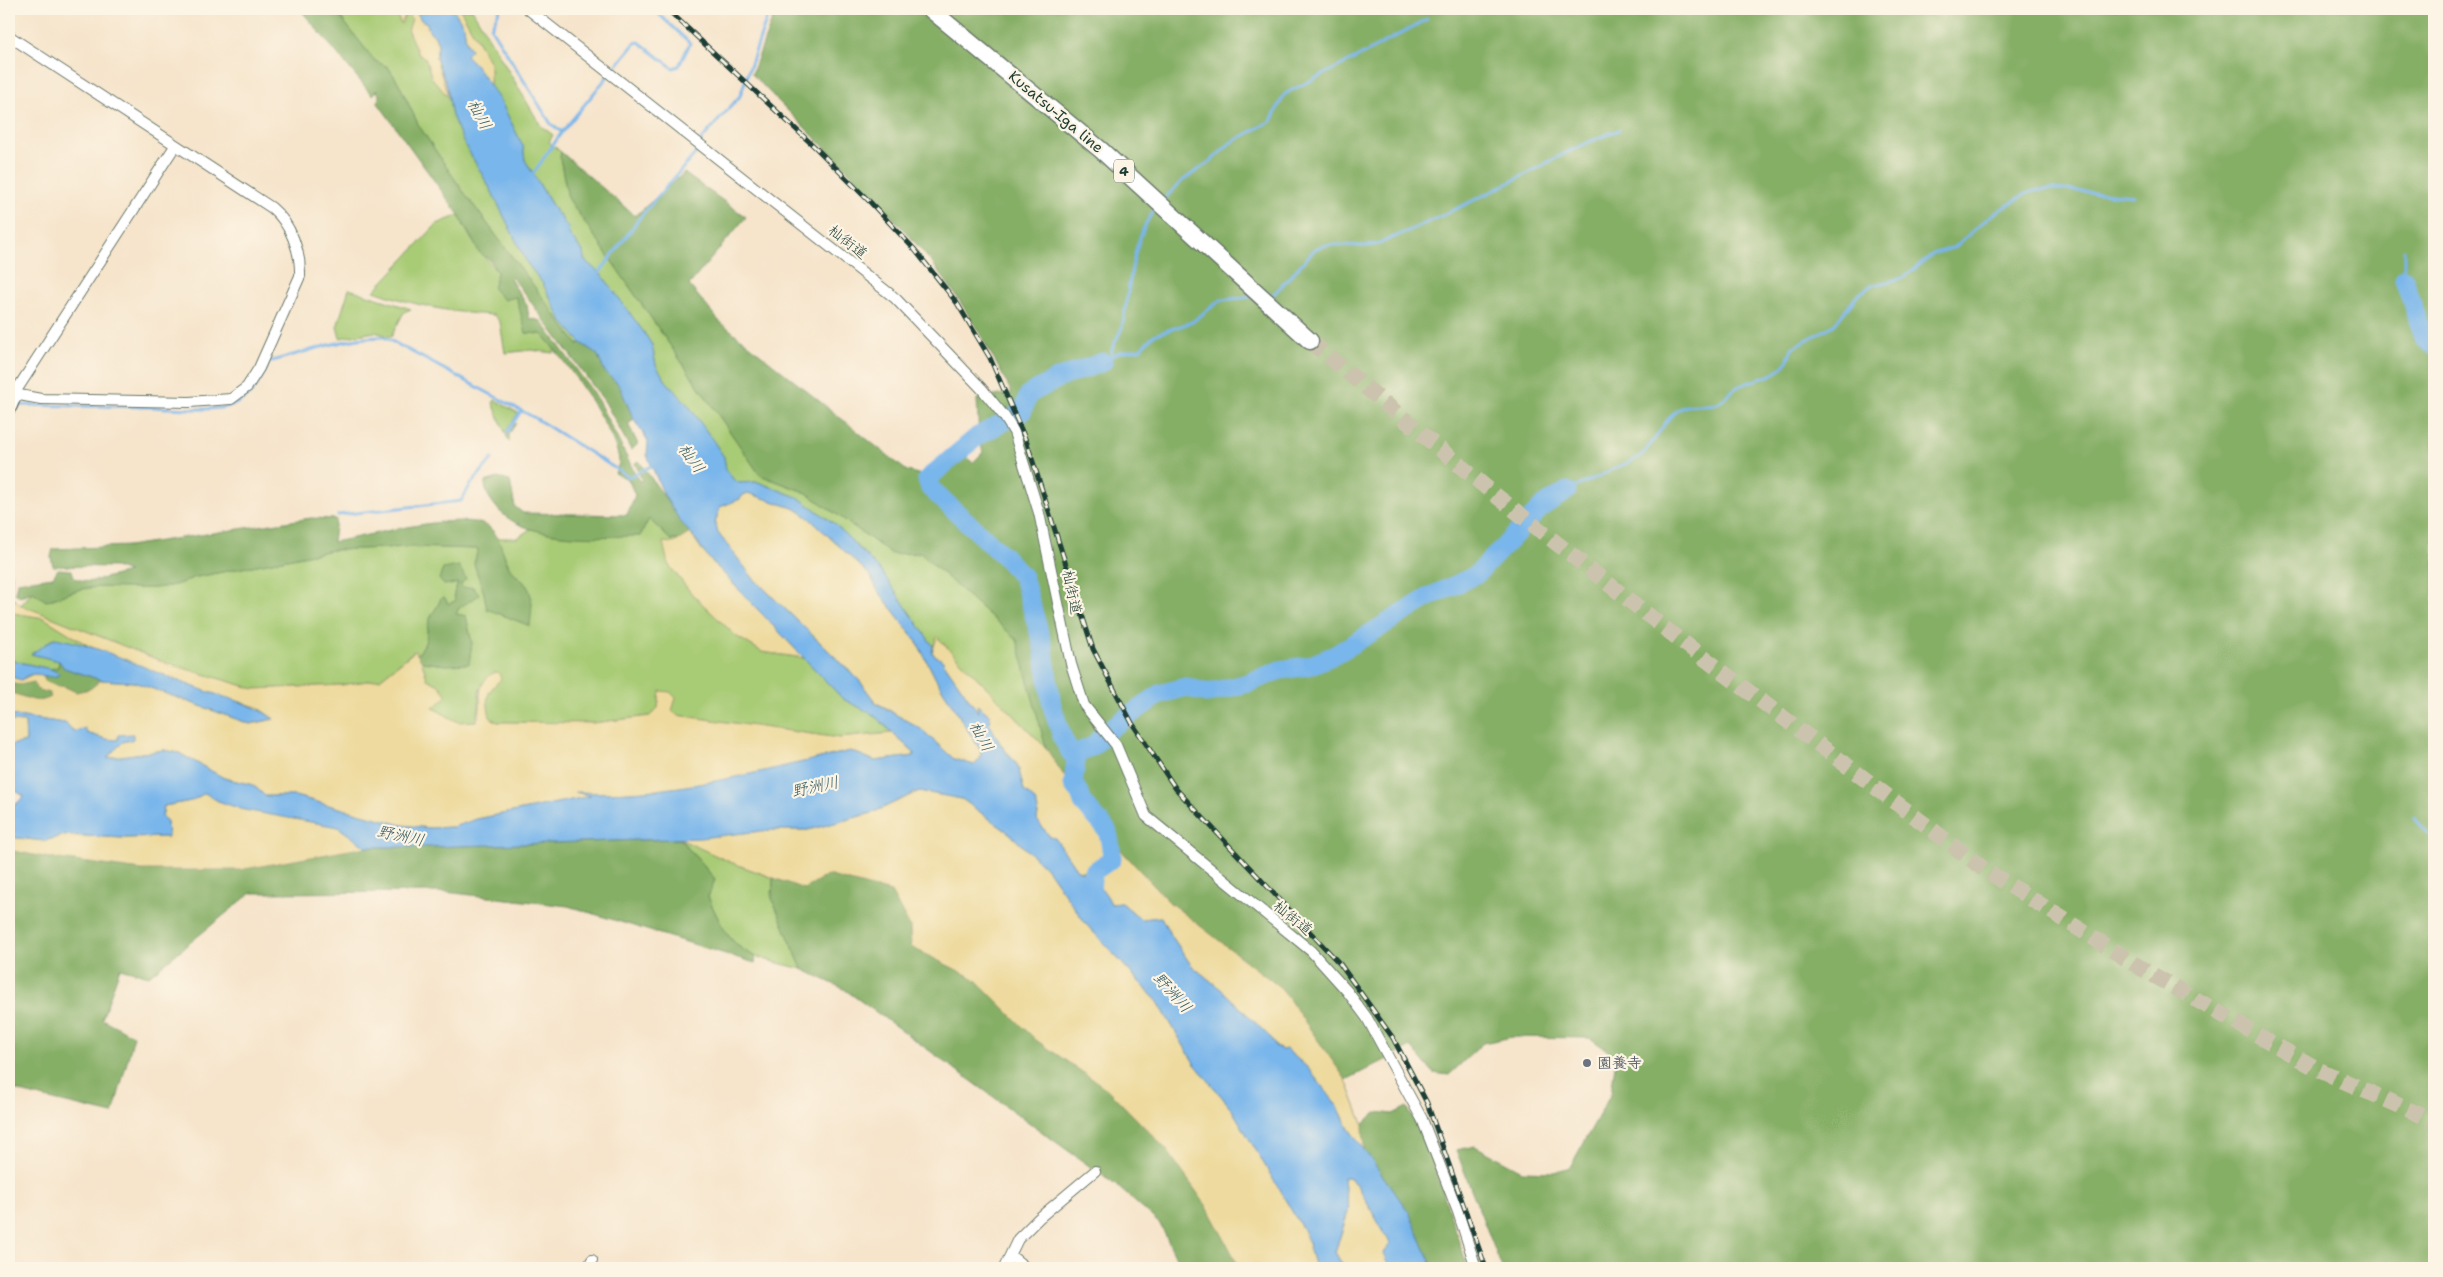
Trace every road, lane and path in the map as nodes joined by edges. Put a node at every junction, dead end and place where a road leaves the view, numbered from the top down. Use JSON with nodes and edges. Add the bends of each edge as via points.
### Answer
{"nodes":[{"id":1,"x":528,"y":9,"type":"edge"},
{"id":2,"x":930,"y":9,"type":"edge"},
{"id":3,"x":9,"y":36,"type":"edge"},
{"id":4,"x":176,"y":146,"type":"junction"},
{"id":5,"x":1310,"y":341,"type":"tunnel mouth"},
{"id":6,"x":11,"y":401,"type":"edge"},
{"id":7,"x":1095,"y":1171,"type":"dead end"},
{"id":8,"x":1011,"y":1256,"type":"junction"},
{"id":9,"x":1004,"y":1268,"type":"edge"},
{"id":10,"x":1026,"y":1268,"type":"edge"},
{"id":11,"x":1476,"y":1268,"type":"edge"}],
"edges":[{"from":1,"to":11,"type":"street","name":"杣街道","via":[[895,298],[1004,416],[1014,432],[1039,513],[1071,664],[1084,705],[1116,744],[1146,816],[1311,951],[1347,990],[1422,1118]]},
{"from":2,"to":5,"type":"main road","name":"Kusatsu-Iga line","number":"4","via":[[1101,150]]},
{"from":3,"to":4,"type":"street"},
{"from":4,"to":6,"type":"street"},
{"from":4,"to":6,"type":"street","via":[[272,208],[285,221],[301,261],[300,276],[259,368],[240,394],[218,401]]},
{"from":7,"to":8,"type":"street","via":[[1018,1239]]},
{"from":8,"to":9,"type":"street"},
{"from":8,"to":10,"type":"street"}]}
